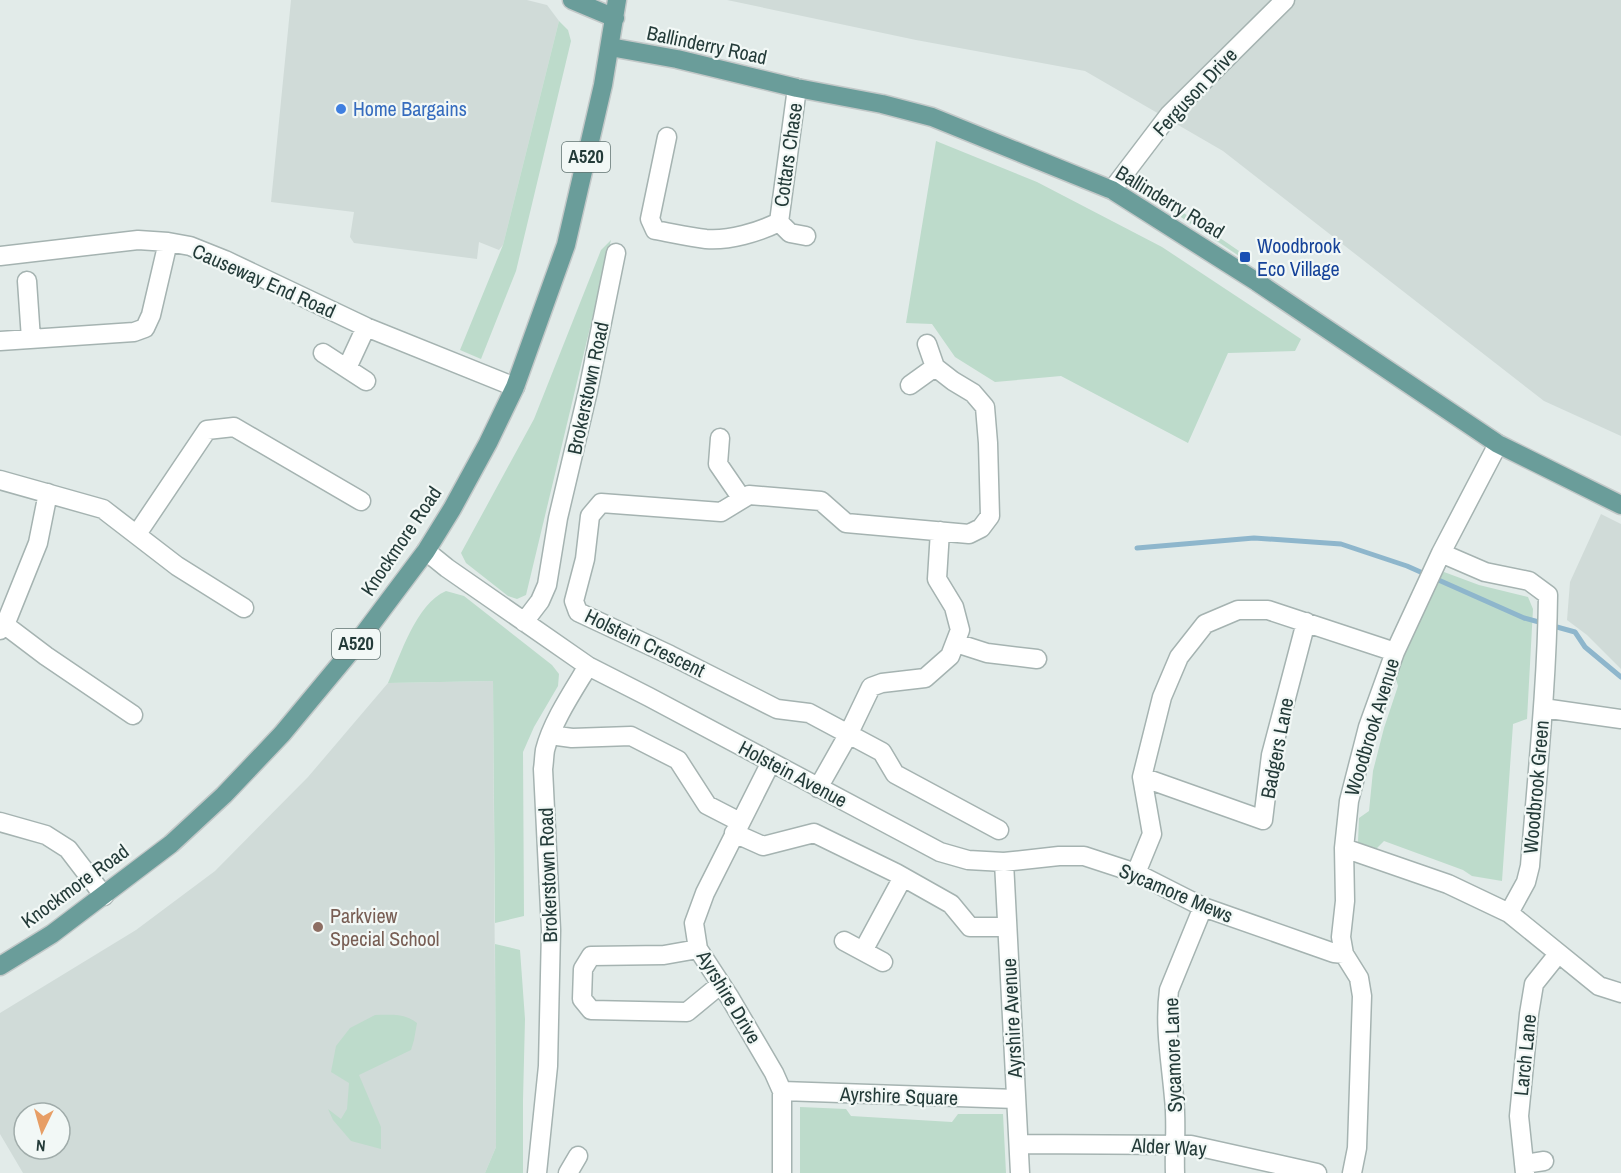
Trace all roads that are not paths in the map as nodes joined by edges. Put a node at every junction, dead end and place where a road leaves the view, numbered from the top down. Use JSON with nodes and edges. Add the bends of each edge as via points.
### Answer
{"nodes":[{"id":1,"x":572,"y":0,"type":"edge"},
{"id":2,"x":1285,"y":0,"type":"edge"},
{"id":3,"x":616,"y":9,"type":"edge"},
{"id":4,"x":610,"y":47,"type":"junction"},
{"id":5,"x":797,"y":88,"type":"junction"},
{"id":6,"x":667,"y":137,"type":"dead end"},
{"id":7,"x":1112,"y":190,"type":"junction"},
{"id":8,"x":779,"y":222,"type":"junction"},
{"id":9,"x":806,"y":236,"type":"dead end"},
{"id":10,"x":168,"y":242,"type":"junction"},
{"id":11,"x":616,"y":253,"type":"dead end"},
{"id":12,"x":0,"y":256,"type":"edge"},
{"id":13,"x":27,"y":281,"type":"dead end"},
{"id":14,"x":366,"y":327,"type":"junction"},
{"id":15,"x":31,"y":339,"type":"junction"},
{"id":16,"x":0,"y":341,"type":"edge"},
{"id":17,"x":927,"y":344,"type":"dead end"},
{"id":18,"x":323,"y":353,"type":"dead end"},
{"id":19,"x":347,"y":368,"type":"junction"},
{"id":20,"x":935,"y":368,"type":"junction"},
{"id":21,"x":366,"y":381,"type":"dead end"},
{"id":22,"x":910,"y":385,"type":"dead end"},
{"id":23,"x":515,"y":387,"type":"junction"},
{"id":24,"x":720,"y":438,"type":"dead end"},
{"id":25,"x":1497,"y":444,"type":"junction"},
{"id":26,"x":0,"y":480,"type":"edge"},
{"id":27,"x":48,"y":493,"type":"junction"},
{"id":28,"x":741,"y":499,"type":"junction"},
{"id":29,"x":361,"y":501,"type":"dead end"},
{"id":30,"x":1621,"y":505,"type":"edge"},
{"id":31,"x":940,"y":531,"type":"junction"},
{"id":32,"x":137,"y":534,"type":"junction"},
{"id":33,"x":426,"y":551,"type":"junction"},
{"id":34,"x":1438,"y":560,"type":"junction"},
{"id":35,"x":244,"y":608,"type":"dead end"},
{"id":36,"x":524,"y":622,"type":"junction"},
{"id":37,"x":1306,"y":622,"type":"junction"},
{"id":38,"x":3,"y":627,"type":"edge"},
{"id":39,"x":956,"y":643,"type":"junction"},
{"id":40,"x":1395,"y":652,"type":"junction"},
{"id":41,"x":1037,"y":659,"type":"dead end"},
{"id":42,"x":588,"y":666,"type":"junction"},
{"id":43,"x":1543,"y":708,"type":"junction"},
{"id":44,"x":133,"y":715,"type":"dead end"},
{"id":45,"x":1621,"y":719,"type":"edge"},
{"id":46,"x":550,"y":735,"type":"junction"},
{"id":47,"x":848,"y":735,"type":"junction"},
{"id":48,"x":771,"y":762,"type":"junction"},
{"id":49,"x":1142,"y":777,"type":"junction"},
{"id":50,"x":818,"y":788,"type":"junction"},
{"id":51,"x":0,"y":822,"type":"edge"},
{"id":52,"x":737,"y":827,"type":"junction"},
{"id":53,"x":999,"y":830,"type":"dead end"},
{"id":54,"x":1344,"y":848,"type":"junction"},
{"id":55,"x":1004,"y":862,"type":"junction"},
{"id":56,"x":1136,"y":873,"type":"junction"},
{"id":57,"x":903,"y":877,"type":"junction"},
{"id":58,"x":104,"y":896,"type":"junction"},
{"id":59,"x":1203,"y":907,"type":"junction"},
{"id":60,"x":1509,"y":913,"type":"junction"},
{"id":61,"x":1007,"y":927,"type":"junction"},
{"id":62,"x":844,"y":940,"type":"dead end"},
{"id":63,"x":698,"y":949,"type":"junction"},
{"id":64,"x":863,"y":951,"type":"junction"},
{"id":65,"x":1344,"y":954,"type":"junction"},
{"id":66,"x":1558,"y":954,"type":"junction"},
{"id":67,"x":883,"y":963,"type":"dead end"},
{"id":68,"x":0,"y":966,"type":"edge"},
{"id":69,"x":721,"y":984,"type":"junction"},
{"id":70,"x":1621,"y":993,"type":"edge"},
{"id":71,"x":782,"y":1091,"type":"junction"},
{"id":72,"x":1016,"y":1099,"type":"junction"},
{"id":73,"x":1019,"y":1144,"type":"junction"},
{"id":74,"x":1174,"y":1145,"type":"junction"},
{"id":75,"x":578,"y":1156,"type":"dead end"},
{"id":76,"x":1544,"y":1161,"type":"dead end"},
{"id":77,"x":1525,"y":1169,"type":"edge"},
{"id":78,"x":537,"y":1173,"type":"edge"},
{"id":79,"x":568,"y":1173,"type":"edge"},
{"id":80,"x":782,"y":1173,"type":"edge"},
{"id":81,"x":1020,"y":1173,"type":"edge"},
{"id":82,"x":1175,"y":1173,"type":"edge"},
{"id":83,"x":1317,"y":1173,"type":"edge"},
{"id":84,"x":1352,"y":1173,"type":"edge"}],
"edges":[{"from":1,"to":3,"type":"main road"},
{"from":2,"to":7,"type":"street","name":"Ferguson Drive","via":[[1169,115]]},
{"from":3,"to":4,"type":"main road","name":"Knockmore Road","number":"A520"},
{"from":4,"to":5,"type":"main road","name":"Ballinderry Road"},
{"from":4,"to":23,"type":"main road","name":"Knockmore Road","number":"A520","via":[[566,245]]},
{"from":5,"to":7,"type":"main road","name":"Ballinderry Road","via":[[932,117]]},
{"from":5,"to":8,"type":"street","name":"Cottars Chase"},
{"from":6,"to":8,"type":"street","name":"Cottars Chase","via":[[669,159],[650,219],[655,230],[708,239],[761,231]]},
{"from":7,"to":25,"type":"main road","name":"Ballinderry Road","via":[[1257,282]]},
{"from":8,"to":9,"type":"street","name":"Cottars Chase","via":[[790,232]]},
{"from":10,"to":12,"type":"street","name":"Causeway End Road","via":[[138,240]]},
{"from":10,"to":14,"type":"street","name":"Causeway End Road","via":[[225,260]]},
{"from":10,"to":15,"type":"street","via":[[145,328]]},
{"from":11,"to":36,"type":"street","name":"Brokerstown Road","via":[[547,585]]},
{"from":13,"to":15,"type":"street"},
{"from":14,"to":19,"type":"street"},
{"from":14,"to":23,"type":"street","name":"Causeway End Road"},
{"from":15,"to":16,"type":"street"},
{"from":17,"to":20,"type":"street"},
{"from":18,"to":19,"type":"street"},
{"from":19,"to":21,"type":"street"},
{"from":20,"to":22,"type":"street"},
{"from":20,"to":31,"type":"street","name":"Holstein Crescent","via":[[973,393],[985,407],[990,516],[981,528],[969,534]]},
{"from":23,"to":33,"type":"main road","name":"Knockmore Road","number":"A520"},
{"from":24,"to":28,"type":"street","via":[[718,464]]},
{"from":25,"to":30,"type":"main road","name":"Ballinderry Road"},
{"from":25,"to":34,"type":"street","name":"Woodbrook Avenue"},
{"from":26,"to":27,"type":"street"},
{"from":27,"to":32,"type":"street","via":[[103,509]]},
{"from":27,"to":38,"type":"street","via":[[38,543]]},
{"from":28,"to":31,"type":"street","name":"Holstein Crescent","via":[[749,495],[821,501],[846,523]]},
{"from":28,"to":47,"type":"street","name":"Holstein Crescent","via":[[721,512],[601,502],[590,516],[585,559],[574,601],[578,612],[777,709],[809,713]]},
{"from":29,"to":32,"type":"street","via":[[234,427],[207,430]]},
{"from":31,"to":39,"type":"street","via":[[937,579],[954,607],[960,630]]},
{"from":32,"to":35,"type":"street","via":[[177,566]]},
{"from":33,"to":36,"type":"street"},
{"from":33,"to":58,"type":"main road","name":"Knockmore Road","number":"A520","via":[[282,734],[171,844]]},
{"from":34,"to":40,"type":"street","name":"Woodbrook Avenue"},
{"from":34,"to":43,"type":"street","name":"Woodbrook Green","via":[[1530,580],[1548,594]]},
{"from":36,"to":42,"type":"street"},
{"from":37,"to":40,"type":"street"},
{"from":37,"to":49,"type":"street","via":[[1268,610],[1238,610],[1205,624],[1179,657],[1162,697]]},
{"from":37,"to":49,"type":"street","name":"Badgers Lane","via":[[1271,755],[1263,820]]},
{"from":38,"to":44,"type":"street"},
{"from":39,"to":41,"type":"street","via":[[987,654]]},
{"from":39,"to":47,"type":"street","via":[[950,656],[924,678],[871,687]]},
{"from":40,"to":54,"type":"street","name":"Woodbrook Avenue","via":[[1357,769]]},
{"from":42,"to":46,"type":"street","name":"Brokerstown Road"},
{"from":42,"to":48,"type":"street","name":"Holstein Avenue"},
{"from":43,"to":45,"type":"street"},
{"from":43,"to":60,"type":"street","name":"Woodbrook Green","via":[[1530,867]]},
{"from":46,"to":52,"type":"street","via":[[631,736],[678,760],[707,805]]},
{"from":46,"to":78,"type":"street","name":"Brokerstown Road","via":[[543,769],[551,930],[548,1066]]},
{"from":47,"to":50,"type":"street"},
{"from":47,"to":53,"type":"street","via":[[882,752],[895,774]]},
{"from":48,"to":50,"type":"street","name":"Holstein Avenue"},
{"from":48,"to":52,"type":"street","name":"Ayrshire Drive"},
{"from":49,"to":56,"type":"street","via":[[1152,834]]},
{"from":50,"to":55,"type":"street","name":"Holstein Avenue","via":[[940,852],[968,860]]},
{"from":51,"to":58,"type":"street","via":[[46,835],[68,849]]},
{"from":52,"to":57,"type":"street","via":[[763,846],[814,832]]},
{"from":52,"to":63,"type":"street","name":"Ayrshire Drive","via":[[694,923]]},
{"from":54,"to":60,"type":"street","via":[[1448,884]]},
{"from":54,"to":65,"type":"street","name":"Woodbrook Avenue"},
{"from":55,"to":56,"type":"street","name":"Sycamore Mews","via":[[1084,856]]},
{"from":55,"to":61,"type":"street","name":"Ayrshire Avenue"},
{"from":56,"to":59,"type":"street","name":"Sycamore Mews"},
{"from":57,"to":61,"type":"street","via":[[951,904],[969,927]]},
{"from":57,"to":64,"type":"street"},
{"from":58,"to":68,"type":"main road","name":"Knockmore Road","number":"A520"},
{"from":59,"to":65,"type":"street","name":"Sycamore Mews"},
{"from":59,"to":74,"type":"street","name":"Sycamore Lane","via":[[1167,1004],[1175,1100]]},
{"from":60,"to":66,"type":"street"},
{"from":61,"to":72,"type":"street","name":"Ayrshire Avenue"},
{"from":62,"to":64,"type":"street"},
{"from":63,"to":69,"type":"street","name":"Ayrshire Drive"},
{"from":63,"to":69,"type":"street","via":[[664,956],[591,956],[583,969],[582,999],[591,1010],[687,1012]]},
{"from":64,"to":67,"type":"street"},
{"from":65,"to":84,"type":"street","name":"Woodbrook Avenue","via":[[1359,978],[1362,996],[1357,1148]]},
{"from":66,"to":70,"type":"street","via":[[1599,986]]},
{"from":66,"to":77,"type":"street","name":"Larch Lane","via":[[1534,984],[1529,1014],[1519,1116]]},
{"from":69,"to":71,"type":"street","name":"Ayrshire Drive"},
{"from":71,"to":72,"type":"street","name":"Ayrshire Square"},
{"from":71,"to":80,"type":"street","name":"Ayrshire Drive"},
{"from":72,"to":73,"type":"street","name":"Ayrshire Avenue"},
{"from":73,"to":74,"type":"street","name":"Alder Way"},
{"from":73,"to":81,"type":"street","name":"Ayrshire Avenue"},
{"from":74,"to":82,"type":"street","name":"Sycamore Lane"},
{"from":74,"to":83,"type":"street","name":"Alder Way","via":[[1202,1146]]},
{"from":75,"to":79,"type":"street"},
{"from":76,"to":77,"type":"street","name":"Larch Lane"}]}
